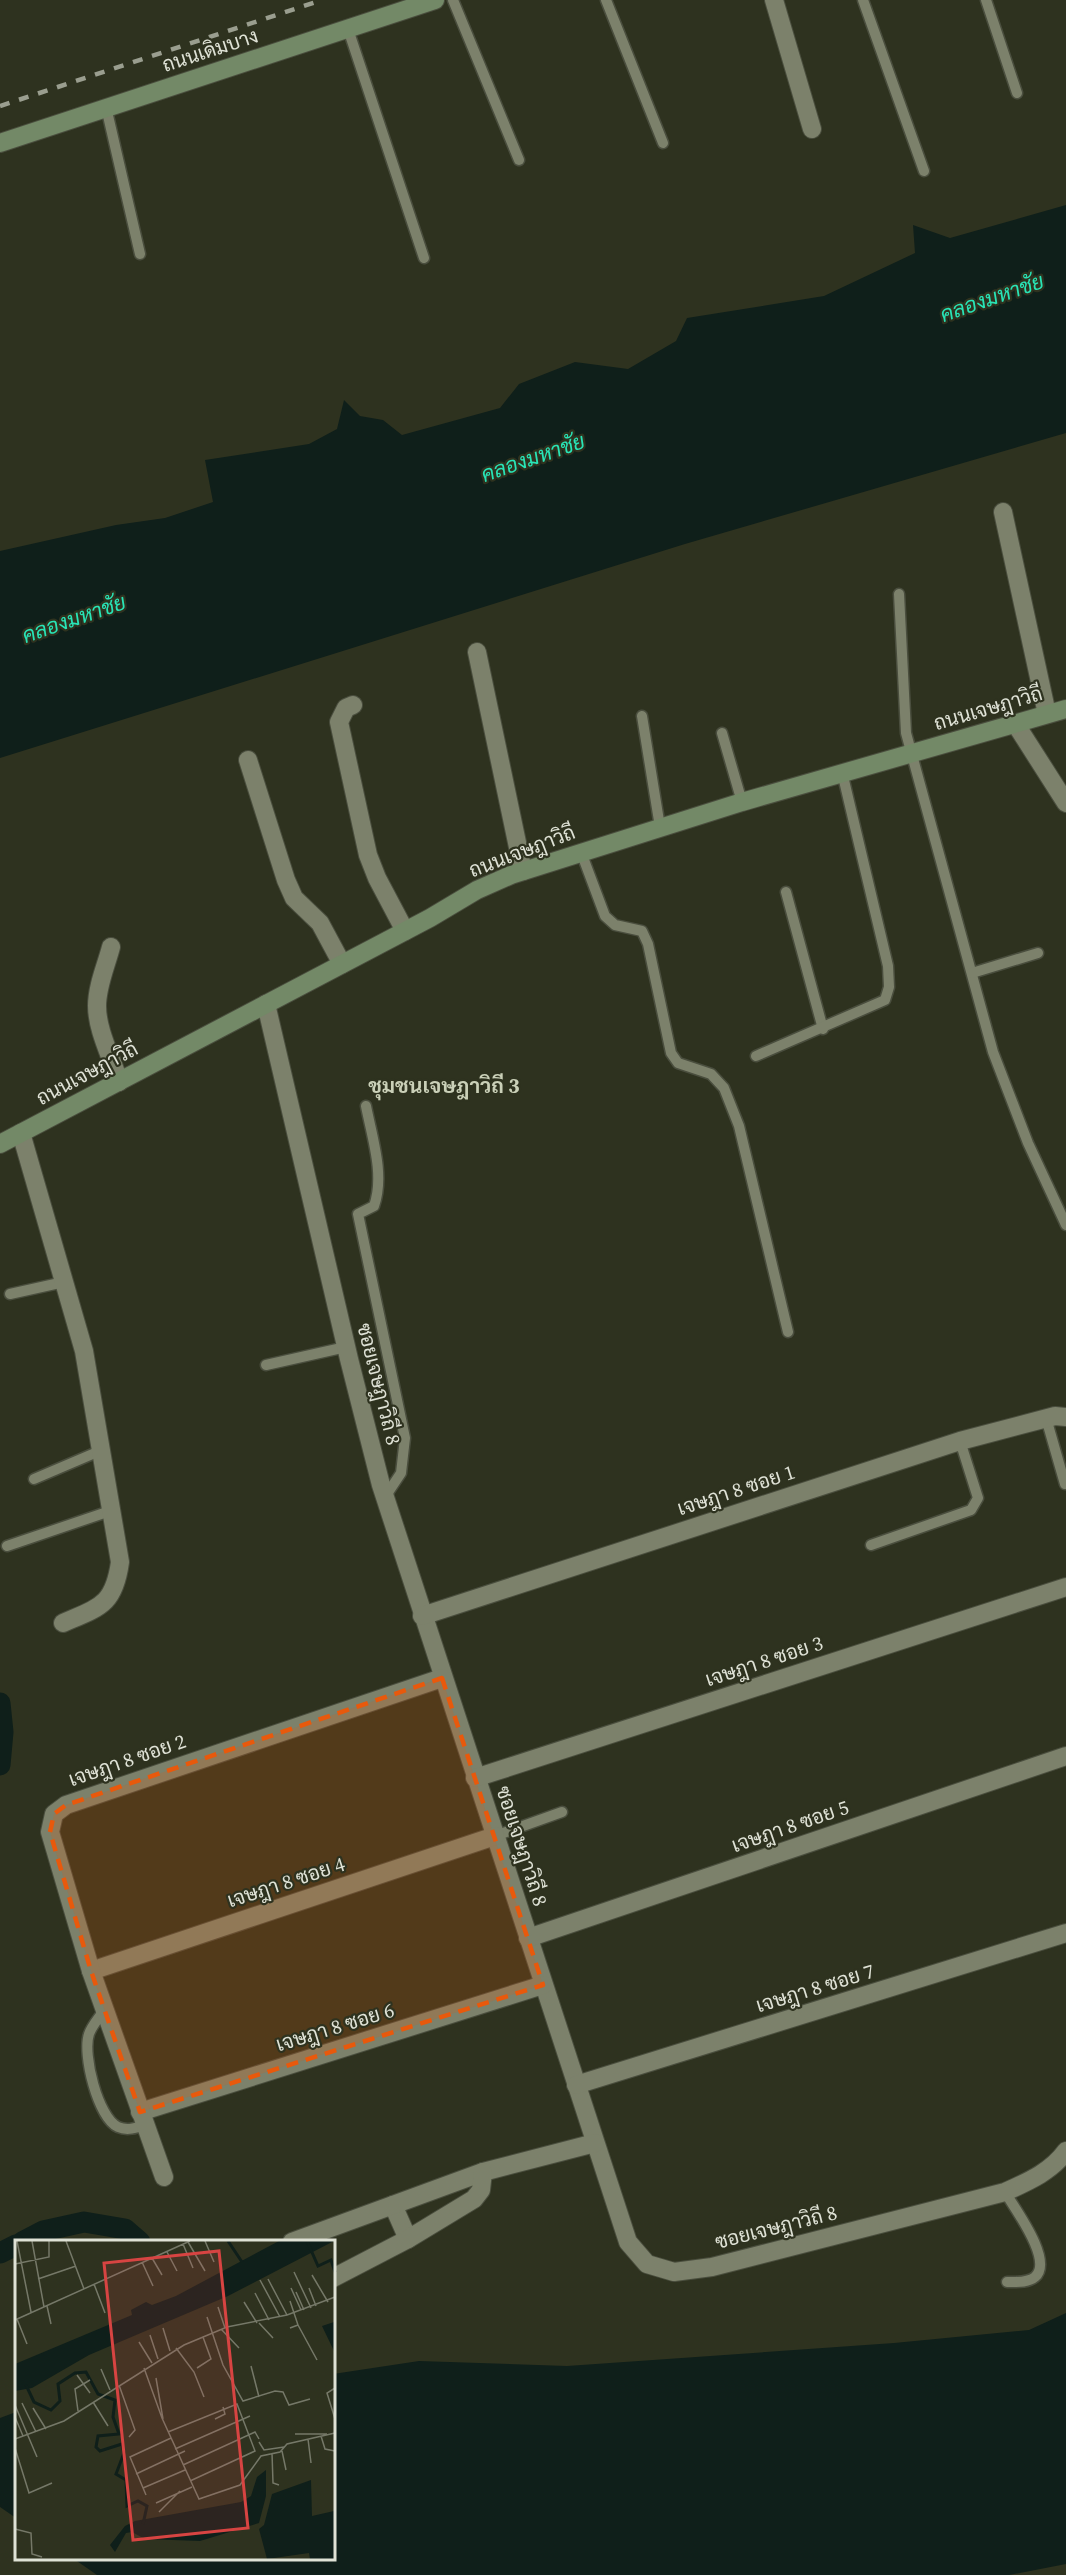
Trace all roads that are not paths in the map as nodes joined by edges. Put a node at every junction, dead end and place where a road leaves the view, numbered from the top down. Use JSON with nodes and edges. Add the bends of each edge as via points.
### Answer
{"nodes":[{"id":1,"x":435,"y":0,"type":"edge"},
{"id":2,"x":453,"y":0,"type":"edge"},
{"id":3,"x":606,"y":0,"type":"edge"},
{"id":4,"x":774,"y":0,"type":"edge"},
{"id":5,"x":863,"y":0,"type":"edge"},
{"id":6,"x":986,"y":0,"type":"edge"},
{"id":7,"x":348,"y":29,"type":"junction"},
{"id":8,"x":1017,"y":93,"type":"dead end"},
{"id":9,"x":106,"y":107,"type":"junction"},
{"id":10,"x":812,"y":129,"type":"dead end"},
{"id":11,"x":0,"y":143,"type":"edge"},
{"id":12,"x":663,"y":143,"type":"dead end"},
{"id":13,"x":519,"y":160,"type":"dead end"},
{"id":14,"x":924,"y":171,"type":"dead end"},
{"id":15,"x":140,"y":254,"type":"dead end"},
{"id":16,"x":424,"y":258,"type":"dead end"},
{"id":17,"x":1003,"y":512,"type":"dead end"},
{"id":18,"x":899,"y":594,"type":"dead end"},
{"id":19,"x":477,"y":652,"type":"dead end"},
{"id":20,"x":353,"y":705,"type":"dead end"},
{"id":21,"x":1066,"y":709,"type":"edge"},
{"id":22,"x":1047,"y":714,"type":"junction"},
{"id":23,"x":642,"y":716,"type":"dead end"},
{"id":24,"x":1015,"y":723,"type":"junction"},
{"id":25,"x":722,"y":733,"type":"dead end"},
{"id":26,"x":912,"y":753,"type":"junction"},
{"id":27,"x":248,"y":760,"type":"dead end"},
{"id":28,"x":842,"y":772,"type":"junction"},
{"id":29,"x":742,"y":802,"type":"junction"},
{"id":30,"x":1066,"y":803,"type":"edge"},
{"id":31,"x":660,"y":827,"type":"junction"},
{"id":32,"x":581,"y":852,"type":"junction"},
{"id":33,"x":523,"y":871,"type":"junction"},
{"id":34,"x":786,"y":892,"type":"dead end"},
{"id":35,"x":405,"y":931,"type":"junction"},
{"id":36,"x":111,"y":947,"type":"dead end"},
{"id":37,"x":1038,"y":953,"type":"dead end"},
{"id":38,"x":342,"y":964,"type":"junction"},
{"id":39,"x":972,"y":973,"type":"junction"},
{"id":40,"x":266,"y":1005,"type":"junction"},
{"id":41,"x":823,"y":1029,"type":"junction"},
{"id":42,"x":756,"y":1056,"type":"dead end"},
{"id":43,"x":119,"y":1082,"type":"junction"},
{"id":44,"x":366,"y":1106,"type":"dead end"},
{"id":45,"x":21,"y":1133,"type":"junction"},
{"id":46,"x":0,"y":1144,"type":"edge"},
{"id":47,"x":1066,"y":1225,"type":"edge"},
{"id":48,"x":64,"y":1282,"type":"junction"},
{"id":49,"x":10,"y":1294,"type":"dead end"},
{"id":50,"x":788,"y":1332,"type":"dead end"},
{"id":51,"x":346,"y":1347,"type":"junction"},
{"id":52,"x":266,"y":1365,"type":"dead end"},
{"id":53,"x":1066,"y":1417,"type":"edge"},
{"id":54,"x":1046,"y":1418,"type":"junction"},
{"id":55,"x":960,"y":1441,"type":"junction"},
{"id":56,"x":102,"y":1450,"type":"junction"},
{"id":57,"x":34,"y":1479,"type":"dead end"},
{"id":58,"x":1065,"y":1484,"type":"edge"},
{"id":59,"x":385,"y":1497,"type":"junction"},
{"id":60,"x":112,"y":1510,"type":"junction"},
{"id":61,"x":871,"y":1545,"type":"dead end"},
{"id":62,"x":7,"y":1546,"type":"dead end"},
{"id":63,"x":1066,"y":1587,"type":"edge"},
{"id":64,"x":422,"y":1616,"type":"junction"},
{"id":65,"x":63,"y":1623,"type":"dead end"},
{"id":66,"x":442,"y":1678,"type":"junction"},
{"id":67,"x":1066,"y":1756,"type":"edge"},
{"id":68,"x":475,"y":1778,"type":"junction"},
{"id":69,"x":562,"y":1812,"type":"dead end"},
{"id":70,"x":495,"y":1836,"type":"junction"},
{"id":71,"x":1066,"y":1933,"type":"edge"},
{"id":72,"x":528,"y":1938,"type":"junction"},
{"id":73,"x":91,"y":1971,"type":"junction"},
{"id":74,"x":543,"y":1985,"type":"junction"},
{"id":75,"x":104,"y":2010,"type":"junction"},
{"id":76,"x":576,"y":2085,"type":"junction"},
{"id":77,"x":143,"y":2119,"type":"junction"},
{"id":78,"x":595,"y":2143,"type":"junction"},
{"id":79,"x":1066,"y":2151,"type":"edge"},
{"id":80,"x":483,"y":2172,"type":"junction"},
{"id":81,"x":164,"y":2177,"type":"dead end"},
{"id":82,"x":1005,"y":2192,"type":"junction"},
{"id":83,"x":393,"y":2205,"type":"junction"},
{"id":84,"x":408,"y":2239,"type":"junction"},
{"id":85,"x":297,"y":2240,"type":"edge"},
{"id":86,"x":334,"y":2277,"type":"edge"},
{"id":87,"x":1007,"y":2282,"type":"dead end"}],
"edges":[{"from":1,"to":7,"type":"street","name":"ถนนเดิมบาง"},
{"from":2,"to":13,"type":"lane"},
{"from":3,"to":12,"type":"lane"},
{"from":4,"to":10,"type":"street"},
{"from":5,"to":14,"type":"lane"},
{"from":6,"to":8,"type":"lane"},
{"from":7,"to":9,"type":"street","name":"ถนนเดิมบาง"},
{"from":7,"to":16,"type":"lane"},
{"from":9,"to":11,"type":"street","name":"ถนนเดิมบาง"},
{"from":9,"to":15,"type":"lane"},
{"from":17,"to":22,"type":"street"},
{"from":18,"to":26,"type":"lane","via":[[904,713]]},
{"from":19,"to":33,"type":"street"},
{"from":20,"to":35,"type":"street","via":[[341,714],[339,722],[368,855]]},
{"from":21,"to":22,"type":"street","name":"ถนนเจษฎาวิถี"},
{"from":22,"to":24,"type":"street","name":"ถนนเจษฎาวิถี"},
{"from":23,"to":31,"type":"lane"},
{"from":24,"to":26,"type":"street","name":"ถนนเจษฎาวิถี"},
{"from":24,"to":30,"type":"street"},
{"from":25,"to":29,"type":"lane"},
{"from":26,"to":28,"type":"street","name":"ถนนเจษฎาวิถี"},
{"from":26,"to":39,"type":"lane"},
{"from":27,"to":38,"type":"street","via":[[294,898],[320,923]]},
{"from":28,"to":29,"type":"street","name":"ถนนเจษฎาวิถี"},
{"from":28,"to":41,"type":"lane","via":[[888,966],[889,987],[885,1000]]},
{"from":29,"to":31,"type":"street","name":"ถนนเจษฎาวิถี"},
{"from":31,"to":32,"type":"street","name":"ถนนเจษฎาวิถี"},
{"from":32,"to":33,"type":"street","name":"ถนนเจษฎาวิถี"},
{"from":32,"to":50,"type":"lane","via":[[605,916],[615,925],[642,931],[648,944],[671,1053],[678,1063],[711,1074],[724,1088],[739,1126]]},
{"from":33,"to":35,"type":"street","name":"ถนนเจษฎาวิถี","via":[[477,890]]},
{"from":34,"to":41,"type":"lane"},
{"from":35,"to":38,"type":"street","name":"ถนนเจษฎาวิถี"},
{"from":36,"to":43,"type":"street","via":[[97,1005]]},
{"from":37,"to":39,"type":"lane"},
{"from":38,"to":40,"type":"street","name":"ถนนเจษฎาวิถี"},
{"from":39,"to":47,"type":"lane","via":[[993,1052],[1028,1143]]},
{"from":40,"to":43,"type":"street","name":"ถนนเจษฎาวิถี"},
{"from":40,"to":51,"type":"street","name":"ซอยเจษฎาวิถี 8"},
{"from":41,"to":42,"type":"lane"},
{"from":43,"to":45,"type":"street","name":"ถนนเจษฎาวิถี"},
{"from":44,"to":59,"type":"lane","via":[[378,1194],[374,1206],[358,1214],[405,1438],[401,1473]]},
{"from":45,"to":46,"type":"street","name":"ถนนเจษฎาวิถี"},
{"from":45,"to":48,"type":"street"},
{"from":48,"to":49,"type":"lane"},
{"from":48,"to":56,"type":"street","via":[[84,1351]]},
{"from":51,"to":52,"type":"lane"},
{"from":51,"to":59,"type":"street","name":"ซอยเจษฎาวิถี 8"},
{"from":53,"to":54,"type":"street","name":"เจษฎา 8 ซอย 1"},
{"from":54,"to":55,"type":"street","name":"เจษฎา 8 ซอย 1"},
{"from":54,"to":58,"type":"lane"},
{"from":55,"to":61,"type":"lane","via":[[978,1498],[971,1510]]},
{"from":55,"to":64,"type":"street","name":"เจษฎา 8 ซอย 1"},
{"from":56,"to":57,"type":"lane"},
{"from":56,"to":60,"type":"street"},
{"from":59,"to":64,"type":"street","name":"ซอยเจษฎาวิถี 8"},
{"from":60,"to":62,"type":"lane"},
{"from":60,"to":65,"type":"street","via":[[120,1562],[111,1596],[98,1607]]},
{"from":63,"to":68,"type":"street","name":"เจษฎา 8 ซอย 3"},
{"from":64,"to":66,"type":"street","name":"ซอยเจษฎาวิถี 8"},
{"from":66,"to":68,"type":"street","name":"ซอยเจษฎาวิถี 8"},
{"from":66,"to":73,"type":"street","name":"เจษฎา 8 ซอย 2","via":[[66,1805],[54,1814],[50,1832]]},
{"from":67,"to":72,"type":"street","name":"เจษฎา 8 ซอย 5"},
{"from":68,"to":70,"type":"street","name":"ซอยเจษฎาวิถี 8"},
{"from":69,"to":70,"type":"lane"},
{"from":70,"to":72,"type":"street","name":"ซอยเจษฎาวิถี 8"},
{"from":70,"to":73,"type":"street","name":"เจษฎา 8 ซอย 4"},
{"from":71,"to":76,"type":"street","name":"เจษฎา 8 ซอย 7"},
{"from":72,"to":74,"type":"street","name":"ซอยเจษฎาวิถี 8"},
{"from":73,"to":75,"type":"street","name":"เจษฎา 8 ซอย 2"},
{"from":74,"to":76,"type":"street","name":"ซอยเจษฎาวิถี 8"},
{"from":74,"to":77,"type":"street","name":"เจษฎา 8 ซอย 6"},
{"from":75,"to":77,"type":"street","name":"เจษฎา 8 ซอย 2"},
{"from":75,"to":77,"type":"lane","via":[[89,2034],[91,2076],[108,2120],[119,2128],[130,2129]]},
{"from":76,"to":78,"type":"street","name":"ซอยเจษฎาวิถี 8"},
{"from":77,"to":81,"type":"street","name":"เจษฎา 8 ซอย 2"},
{"from":78,"to":80,"type":"street"},
{"from":78,"to":82,"type":"street","name":"ซอยเจษฎาวิถี 8","via":[[628,2242],[647,2264],[674,2272],[712,2267]]},
{"from":79,"to":82,"type":"street","name":"ซอยเจษฎาวิถี 8","via":[[1037,2177]]},
{"from":80,"to":83,"type":"street"},
{"from":80,"to":84,"type":"street","via":[[481,2190],[474,2199]]},
{"from":82,"to":87,"type":"lane","via":[[1041,2260],[1041,2271],[1035,2277]]},
{"from":83,"to":84,"type":"street"},
{"from":83,"to":85,"type":"street"},
{"from":84,"to":86,"type":"street"}]}
